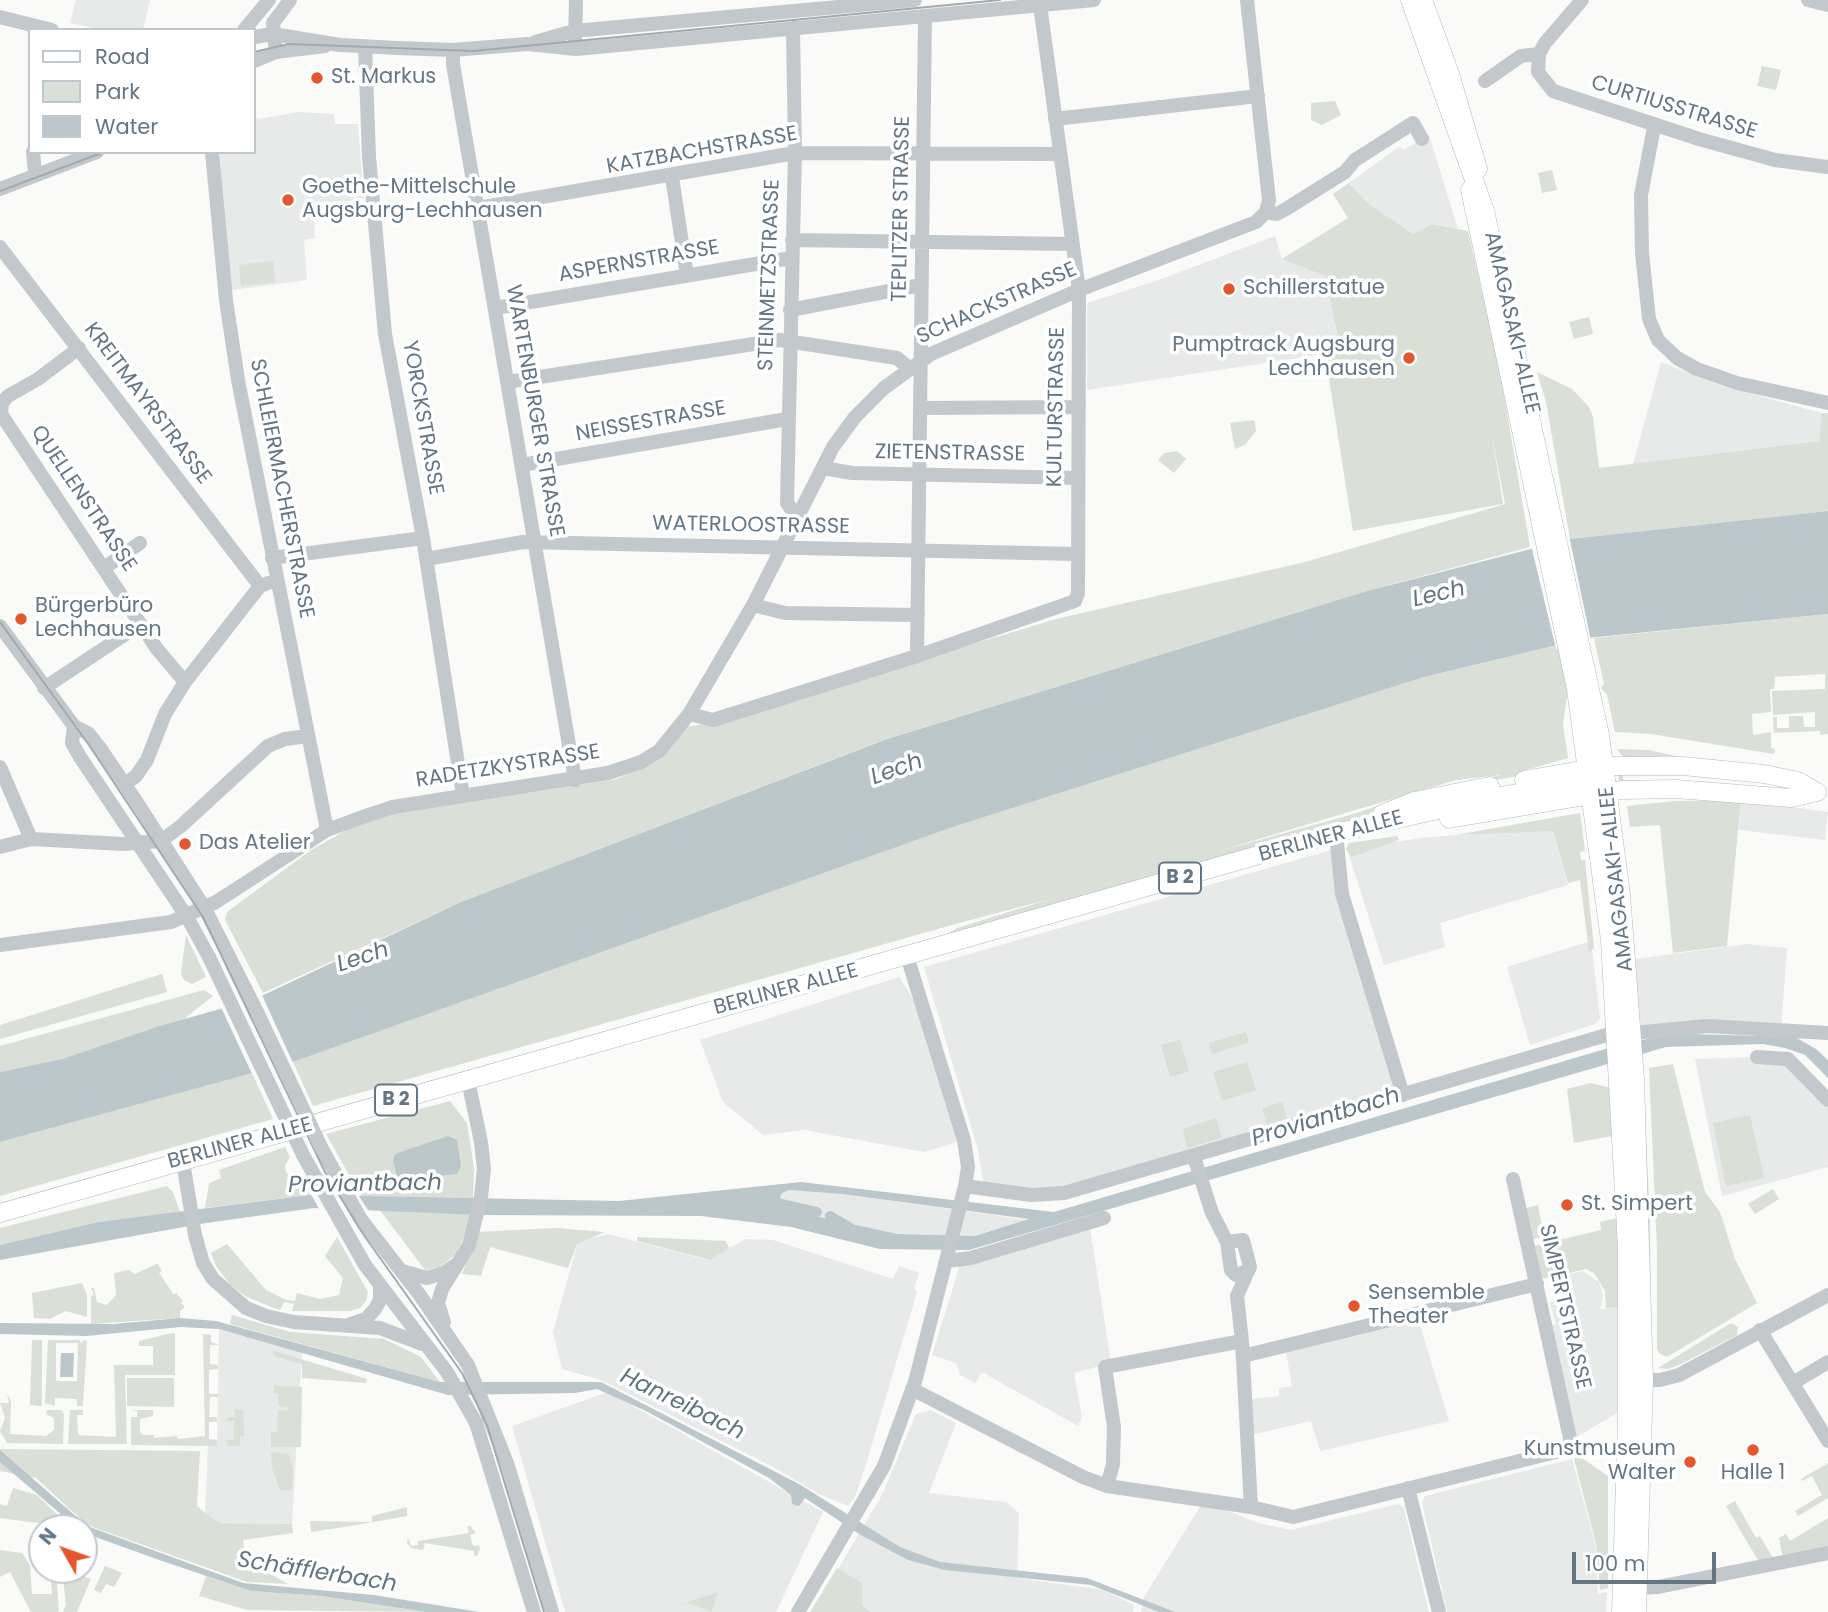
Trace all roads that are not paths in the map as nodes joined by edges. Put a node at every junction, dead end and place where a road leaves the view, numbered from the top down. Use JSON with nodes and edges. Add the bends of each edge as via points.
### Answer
{"nodes":[{"id":1,"x":269,"y":0,"type":"edge"},
{"id":2,"x":289,"y":0,"type":"edge"},
{"id":3,"x":576,"y":0,"type":"edge"},
{"id":4,"x":915,"y":0,"type":"edge"},
{"id":5,"x":1094,"y":0,"type":"edge"},
{"id":6,"x":1247,"y":0,"type":"edge"},
{"id":7,"x":1398,"y":0,"type":"edge"},
{"id":8,"x":1410,"y":0,"type":"edge"},
{"id":9,"x":1423,"y":0,"type":"edge"},
{"id":10,"x":1582,"y":0,"type":"edge"},
{"id":11,"x":1808,"y":0,"type":"edge"},
{"id":12,"x":866,"y":3,"type":"edge"},
{"id":13,"x":1040,"y":5,"type":"junction"},
{"id":14,"x":1828,"y":5,"type":"edge"},
{"id":15,"x":925,"y":16,"type":"junction"},
{"id":16,"x":0,"y":17,"type":"edge"},
{"id":17,"x":44,"y":28,"type":"edge"},
{"id":18,"x":246,"y":28,"type":"edge"},
{"id":19,"x":793,"y":28,"type":"junction"},
{"id":20,"x":574,"y":31,"type":"junction"},
{"id":21,"x":273,"y":34,"type":"junction"},
{"id":22,"x":256,"y":37,"type":"edge"},
{"id":23,"x":527,"y":44,"type":"junction"},
{"id":24,"x":340,"y":45,"type":"junction"},
{"id":25,"x":365,"y":46,"type":"junction"},
{"id":26,"x":576,"y":49,"type":"junction"},
{"id":27,"x":453,"y":50,"type":"junction"},
{"id":28,"x":276,"y":52,"type":"junction"},
{"id":29,"x":1539,"y":54,"type":"junction"},
{"id":30,"x":256,"y":60,"type":"edge"},
{"id":31,"x":1485,"y":81,"type":"dead end"},
{"id":32,"x":1258,"y":96,"type":"junction"},
{"id":33,"x":1055,"y":119,"type":"junction"},
{"id":34,"x":1654,"y":127,"type":"junction"},
{"id":35,"x":1422,"y":139,"type":"dead end"},
{"id":36,"x":795,"y":153,"type":"junction"},
{"id":37,"x":33,"y":154,"type":"edge"},
{"id":38,"x":91,"y":154,"type":"edge"},
{"id":39,"x":212,"y":154,"type":"edge"},
{"id":40,"x":924,"y":154,"type":"junction"},
{"id":41,"x":1060,"y":155,"type":"junction"},
{"id":42,"x":1828,"y":167,"type":"edge"},
{"id":43,"x":35,"y":173,"type":"junction"},
{"id":44,"x":672,"y":177,"type":"junction"},
{"id":45,"x":0,"y":189,"type":"edge"},
{"id":46,"x":478,"y":208,"type":"junction"},
{"id":47,"x":1479,"y":211,"type":"junction"},
{"id":48,"x":1266,"y":212,"type":"junction"},
{"id":49,"x":792,"y":240,"type":"junction"},
{"id":50,"x":922,"y":242,"type":"junction"},
{"id":51,"x":1073,"y":244,"type":"junction"},
{"id":52,"x":0,"y":247,"type":"edge"},
{"id":53,"x":791,"y":258,"type":"junction"},
{"id":54,"x":687,"y":275,"type":"junction"},
{"id":55,"x":920,"y":285,"type":"junction"},
{"id":56,"x":1079,"y":290,"type":"junction"},
{"id":57,"x":495,"y":308,"type":"junction"},
{"id":58,"x":790,"y":310,"type":"junction"},
{"id":59,"x":790,"y":340,"type":"junction"},
{"id":60,"x":79,"y":348,"type":"junction"},
{"id":61,"x":915,"y":364,"type":"junction"},
{"id":62,"x":507,"y":382,"type":"junction"},
{"id":63,"x":1828,"y":403,"type":"edge"},
{"id":64,"x":1079,"y":407,"type":"junction"},
{"id":65,"x":920,"y":408,"type":"junction"},
{"id":66,"x":788,"y":419,"type":"junction"},
{"id":67,"x":522,"y":465,"type":"junction"},
{"id":68,"x":823,"y":468,"type":"junction"},
{"id":69,"x":919,"y":475,"type":"junction"},
{"id":70,"x":1077,"y":478,"type":"junction"},
{"id":71,"x":798,"y":519,"type":"junction"},
{"id":72,"x":423,"y":538,"type":"junction"},
{"id":73,"x":535,"y":542,"type":"junction"},
{"id":74,"x":140,"y":543,"type":"dead end"},
{"id":75,"x":783,"y":548,"type":"junction"},
{"id":76,"x":919,"y":551,"type":"junction"},
{"id":77,"x":1077,"y":554,"type":"junction"},
{"id":78,"x":272,"y":558,"type":"junction"},
{"id":79,"x":426,"y":559,"type":"junction"},
{"id":80,"x":104,"y":568,"type":"junction"},
{"id":81,"x":276,"y":580,"type":"junction"},
{"id":82,"x":260,"y":586,"type":"junction"},
{"id":83,"x":753,"y":605,"type":"junction"},
{"id":84,"x":918,"y":615,"type":"junction"},
{"id":85,"x":141,"y":624,"type":"junction"},
{"id":86,"x":0,"y":626,"type":"edge"},
{"id":87,"x":917,"y":656,"type":"junction"},
{"id":88,"x":185,"y":682,"type":"junction"},
{"id":89,"x":44,"y":688,"type":"junction"},
{"id":90,"x":689,"y":714,"type":"junction"},
{"id":91,"x":74,"y":726,"type":"junction"},
{"id":92,"x":308,"y":736,"type":"junction"},
{"id":93,"x":0,"y":767,"type":"edge"},
{"id":94,"x":1596,"y":767,"type":"junction"},
{"id":95,"x":1623,"y":779,"type":"tunnel mouth"},
{"id":96,"x":575,"y":780,"type":"junction"},
{"id":97,"x":1575,"y":783,"type":"tunnel mouth"},
{"id":98,"x":125,"y":784,"type":"junction"},
{"id":99,"x":1822,"y":793,"type":"edge"},
{"id":100,"x":1600,"y":794,"type":"junction"},
{"id":101,"x":463,"y":796,"type":"junction"},
{"id":102,"x":327,"y":830,"type":"junction"},
{"id":103,"x":1339,"y":833,"type":"junction"},
{"id":104,"x":32,"y":839,"type":"junction"},
{"id":105,"x":160,"y":841,"type":"junction"},
{"id":106,"x":138,"y":844,"type":"junction"},
{"id":107,"x":0,"y":847,"type":"edge"},
{"id":108,"x":204,"y":907,"type":"junction"},
{"id":109,"x":186,"y":915,"type":"junction"},
{"id":110,"x":0,"y":945,"type":"edge"},
{"id":111,"x":906,"y":956,"type":"junction"},
{"id":112,"x":1828,"y":1033,"type":"edge"},
{"id":113,"x":1625,"y":1036,"type":"junction"},
{"id":114,"x":1757,"y":1057,"type":"dead end"},
{"id":115,"x":468,"y":1080,"type":"junction"},
{"id":116,"x":1403,"y":1095,"type":"junction"},
{"id":117,"x":1828,"y":1100,"type":"edge"},
{"id":118,"x":1195,"y":1161,"type":"junction"},
{"id":119,"x":183,"y":1162,"type":"junction"},
{"id":120,"x":1513,"y":1179,"type":"dead end"},
{"id":121,"x":962,"y":1199,"type":"junction"},
{"id":122,"x":0,"y":1213,"type":"edge"},
{"id":123,"x":1104,"y":1218,"type":"dead end"},
{"id":124,"x":948,"y":1257,"type":"junction"},
{"id":125,"x":458,"y":1263,"type":"junction"},
{"id":126,"x":402,"y":1271,"type":"junction"},
{"id":127,"x":1537,"y":1284,"type":"junction"},
{"id":128,"x":380,"y":1285,"type":"junction"},
{"id":129,"x":1828,"y":1296,"type":"edge"},
{"id":130,"x":349,"y":1324,"type":"junction"},
{"id":131,"x":1760,"y":1330,"type":"junction"},
{"id":132,"x":446,"y":1331,"type":"junction"},
{"id":133,"x":426,"y":1346,"type":"junction"},
{"id":134,"x":1243,"y":1349,"type":"junction"},
{"id":135,"x":1828,"y":1362,"type":"edge"},
{"id":136,"x":1635,"y":1380,"type":"junction"},
{"id":137,"x":1793,"y":1383,"type":"junction"},
{"id":138,"x":912,"y":1388,"type":"junction"},
{"id":139,"x":1828,"y":1440,"type":"edge"},
{"id":140,"x":1107,"y":1486,"type":"junction"},
{"id":141,"x":1408,"y":1488,"type":"junction"},
{"id":142,"x":1251,"y":1507,"type":"junction"},
{"id":143,"x":1623,"y":1532,"type":"junction"},
{"id":144,"x":1828,"y":1553,"type":"edge"},
{"id":145,"x":1637,"y":1588,"type":"junction"},
{"id":146,"x":534,"y":1612,"type":"edge"},
{"id":147,"x":552,"y":1612,"type":"edge"},
{"id":148,"x":797,"y":1612,"type":"edge"},
{"id":149,"x":1438,"y":1612,"type":"edge"},
{"id":150,"x":1620,"y":1612,"type":"edge"},
{"id":151,"x":1637,"y":1612,"type":"edge"}],
"edges":[{"from":1,"to":18,"type":"street"},
{"from":2,"to":21,"type":"street","via":[[274,22]]},
{"from":3,"to":20,"type":"street"},
{"from":4,"to":12,"type":"street"},
{"from":5,"to":13,"type":"street"},
{"from":6,"to":32,"type":"street"},
{"from":7,"to":47,"type":"main road"},
{"from":8,"to":47,"type":"main road","name":"AMAGASAKI-ALLEE"},
{"from":9,"to":47,"type":"main road","via":[[1473,147]]},
{"from":10,"to":29,"type":"street"},
{"from":11,"to":14,"type":"street"},
{"from":12,"to":20,"type":"street"},
{"from":13,"to":15,"type":"street"},
{"from":13,"to":33,"type":"street","name":"KULTURSTRASSE"},
{"from":15,"to":19,"type":"street"},
{"from":15,"to":40,"type":"street","name":"TEPLITZER STRASSE"},
{"from":16,"to":17,"type":"street"},
{"from":19,"to":26,"type":"street"},
{"from":19,"to":36,"type":"street","name":"STEINMETZSTRASSE"},
{"from":20,"to":23,"type":"street"},
{"from":20,"to":26,"type":"street"},
{"from":21,"to":22,"type":"street"},
{"from":21,"to":24,"type":"street"},
{"from":21,"to":28,"type":"street"},
{"from":23,"to":26,"type":"street"},
{"from":23,"to":27,"type":"street"},
{"from":24,"to":25,"type":"street"},
{"from":24,"to":28,"type":"street"},
{"from":25,"to":27,"type":"street"},
{"from":25,"to":72,"type":"street","name":"YORCKSTRASSE","via":[[368,146],[386,334]]},
{"from":27,"to":46,"type":"street","name":"WARTENBURGER STRASSE"},
{"from":28,"to":30,"type":"street"},
{"from":29,"to":31,"type":"street","via":[[1521,57]]},
{"from":29,"to":34,"type":"street","name":"CURTIUSSTRASSE","via":[[1538,72],[1553,91]]},
{"from":32,"to":33,"type":"street"},
{"from":32,"to":48,"type":"street","via":[[1269,200]]},
{"from":33,"to":41,"type":"street","name":"KULTURSTRASSE"},
{"from":34,"to":42,"type":"street","name":"CURTIUSSTRASSE","via":[[1775,160]]},
{"from":34,"to":63,"type":"street","via":[[1641,195],[1642,253],[1649,319],[1658,340],[1697,369],[1737,383]]},
{"from":35,"to":48,"type":"street","name":"SCHACKSTRASSE","via":[[1413,123],[1286,209],[1277,214]]},
{"from":36,"to":40,"type":"street","name":"KATZBACHSTRASSE"},
{"from":36,"to":44,"type":"street","name":"KATZBACHSTRASSE"},
{"from":36,"to":49,"type":"street","name":"STEINMETZSTRASSE"},
{"from":37,"to":43,"type":"street"},
{"from":38,"to":43,"type":"street"},
{"from":39,"to":78,"type":"street","name":"SCHLEIERMACHERSTRASSE","via":[[230,329]]},
{"from":40,"to":41,"type":"street","name":"KATZBACHSTRASSE"},
{"from":40,"to":50,"type":"street","name":"TEPLITZER STRASSE"},
{"from":41,"to":51,"type":"street","name":"KULTURSTRASSE"},
{"from":43,"to":45,"type":"street"},
{"from":44,"to":46,"type":"street","name":"KATZBACHSTRASSE"},
{"from":44,"to":54,"type":"street"},
{"from":46,"to":57,"type":"street","name":"WARTENBURGER STRASSE"},
{"from":47,"to":94,"type":"main road","name":"AMAGASAKI-ALLEE"},
{"from":48,"to":56,"type":"street","name":"SCHACKSTRASSE","via":[[1255,222]]},
{"from":49,"to":50,"type":"street"},
{"from":49,"to":53,"type":"street","name":"STEINMETZSTRASSE"},
{"from":50,"to":51,"type":"street"},
{"from":50,"to":55,"type":"street","name":"TEPLITZER STRASSE"},
{"from":51,"to":56,"type":"street","name":"KULTURSTRASSE"},
{"from":52,"to":60,"type":"street","name":"KREITMAYRSTRASSE"},
{"from":53,"to":54,"type":"street","name":"ASPERNSTRASSE"},
{"from":53,"to":58,"type":"street","name":"STEINMETZSTRASSE"},
{"from":54,"to":57,"type":"street","name":"ASPERNSTRASSE"},
{"from":55,"to":58,"type":"street"},
{"from":55,"to":61,"type":"street","name":"TEPLITZER STRASSE"},
{"from":56,"to":61,"type":"street","name":"SCHACKSTRASSE"},
{"from":56,"to":64,"type":"street","name":"KULTURSTRASSE"},
{"from":57,"to":62,"type":"street","name":"WARTENBURGER STRASSE"},
{"from":58,"to":59,"type":"street","name":"STEINMETZSTRASSE"},
{"from":59,"to":61,"type":"street"},
{"from":59,"to":62,"type":"street"},
{"from":59,"to":66,"type":"street","name":"STEINMETZSTRASSE"},
{"from":60,"to":80,"type":"street","name":"QUELLENSTRASSE","via":[[8,396],[1,414]]},
{"from":60,"to":82,"type":"street","name":"KREITMAYRSTRASSE"},
{"from":61,"to":65,"type":"street","name":"TEPLITZER STRASSE"},
{"from":61,"to":68,"type":"street","name":"SCHACKSTRASSE","via":[[855,417]]},
{"from":62,"to":67,"type":"street","name":"WARTENBURGER STRASSE"},
{"from":64,"to":65,"type":"street"},
{"from":64,"to":70,"type":"street","name":"KULTURSTRASSE"},
{"from":65,"to":69,"type":"street","name":"TEPLITZER STRASSE"},
{"from":66,"to":67,"type":"street","name":"NEISSESTRASSE"},
{"from":66,"to":71,"type":"street","name":"STEINMETZSTRASSE","via":[[787,503]]},
{"from":67,"to":73,"type":"street","name":"WARTENBURGER STRASSE"},
{"from":68,"to":69,"type":"street","name":"ZIETENSTRASSE"},
{"from":68,"to":71,"type":"street","name":"SCHACKSTRASSE"},
{"from":69,"to":70,"type":"street","name":"ZIETENSTRASSE"},
{"from":69,"to":76,"type":"street","name":"TEPLITZER STRASSE"},
{"from":70,"to":77,"type":"street","name":"KULTURSTRASSE"},
{"from":71,"to":75,"type":"street","name":"SCHACKSTRASSE"},
{"from":72,"to":78,"type":"street"},
{"from":72,"to":79,"type":"street","name":"YORCKSTRASSE"},
{"from":73,"to":75,"type":"street","name":"WATERLOOSTRASSE"},
{"from":73,"to":79,"type":"street","name":"WATERLOOSTRASSE"},
{"from":73,"to":96,"type":"street","name":"WARTENBURGER STRASSE"},
{"from":74,"to":80,"type":"street"},
{"from":75,"to":76,"type":"street","name":"WATERLOOSTRASSE"},
{"from":75,"to":83,"type":"street","name":"SCHACKSTRASSE"},
{"from":76,"to":77,"type":"street","name":"WATERLOOSTRASSE"},
{"from":76,"to":84,"type":"street","name":"TEPLITZER STRASSE"},
{"from":77,"to":87,"type":"street","name":"KULTURSTRASSE","via":[[1075,601]]},
{"from":78,"to":81,"type":"street","name":"SCHLEIERMACHERSTRASSE"},
{"from":79,"to":101,"type":"street","name":"YORCKSTRASSE"},
{"from":80,"to":85,"type":"street","name":"QUELLENSTRASSE"},
{"from":81,"to":82,"type":"street"},
{"from":81,"to":92,"type":"street","name":"SCHLEIERMACHERSTRASSE"},
{"from":82,"to":88,"type":"street"},
{"from":83,"to":84,"type":"street","via":[[785,613]]},
{"from":83,"to":90,"type":"street","name":"SCHACKSTRASSE"},
{"from":84,"to":87,"type":"street","name":"TEPLITZER STRASSE"},
{"from":85,"to":88,"type":"street","name":"QUELLENSTRASSE"},
{"from":85,"to":89,"type":"street"},
{"from":86,"to":89,"type":"street"},
{"from":87,"to":90,"type":"street","via":[[713,720]]},
{"from":88,"to":98,"type":"street","via":[[165,714],[147,760]]},
{"from":89,"to":91,"type":"street"},
{"from":90,"to":96,"type":"street","name":"RADETZKYSTRASSE","via":[[660,751],[619,770]]},
{"from":91,"to":98,"type":"street","via":[[89,734]]},
{"from":91,"to":106,"type":"street","via":[[72,743]]},
{"from":92,"to":102,"type":"street","name":"SCHLEIERMACHERSTRASSE"},
{"from":92,"to":105,"type":"street","via":[[268,746]]},
{"from":93,"to":104,"type":"street"},
{"from":94,"to":99,"type":"main road","via":[[1683,766],[1763,774],[1798,781]]},
{"from":94,"to":100,"type":"main road","name":"AMAGASAKI-ALLEE"},
{"from":94,"to":103,"type":"main road","via":[[1414,801]]},
{"from":95,"to":99,"type":"main road","via":[[1689,778]]},
{"from":96,"to":101,"type":"street","name":"RADETZKYSTRASSE"},
{"from":97,"to":103,"type":"main road","name":"BERLINER ALLEE","number":"B 2"},
{"from":98,"to":105,"type":"street"},
{"from":99,"to":100,"type":"main road","via":[[1791,798],[1676,789]]},
{"from":100,"to":103,"type":"main road","via":[[1412,827]]},
{"from":100,"to":113,"type":"main road","name":"AMAGASAKI-ALLEE","via":[[1621,895]]},
{"from":101,"to":102,"type":"street","name":"RADETZKYSTRASSE","via":[[388,808]]},
{"from":102,"to":108,"type":"street","name":"RADETZKYSTRASSE"},
{"from":103,"to":111,"type":"main road","name":"BERLINER ALLEE","number":"B 2"},
{"from":103,"to":116,"type":"street","via":[[1342,894]]},
{"from":104,"to":106,"type":"street"},
{"from":104,"to":107,"type":"street"},
{"from":105,"to":106,"type":"street"},
{"from":105,"to":108,"type":"street"},
{"from":106,"to":109,"type":"street"},
{"from":108,"to":109,"type":"street","name":"RADETZKYSTRASSE"},
{"from":108,"to":126,"type":"street","bridge":true,"via":[[337,1179],[360,1218]]},
{"from":109,"to":110,"type":"street","name":"RADETZKYSTRASSE","via":[[171,922]]},
{"from":109,"to":128,"type":"street","bridge":true,"via":[[317,1182]]},
{"from":111,"to":115,"type":"main road","name":"BERLINER ALLEE","number":"B 2"},
{"from":111,"to":121,"type":"street","via":[[964,1143],[968,1167]]},
{"from":112,"to":113,"type":"street","via":[[1700,1026]]},
{"from":113,"to":116,"type":"street"},
{"from":113,"to":136,"type":"main road","name":"AMAGASAKI-ALLEE"},
{"from":114,"to":117,"type":"street","via":[[1788,1059]]},
{"from":115,"to":119,"type":"main road","name":"BERLINER ALLEE","number":"B 2"},
{"from":115,"to":125,"type":"street","via":[[484,1169],[469,1245]]},
{"from":116,"to":118,"type":"street"},
{"from":118,"to":121,"type":"street","via":[[1051,1195]]},
{"from":118,"to":134,"type":"street","via":[[1227,1242],[1231,1270],[1236,1275],[1248,1271],[1237,1296]]},
{"from":119,"to":122,"type":"main road","name":"BERLINER ALLEE","number":"B 2"},
{"from":119,"to":130,"type":"street","via":[[194,1228],[203,1263],[213,1279],[246,1308],[266,1316]]},
{"from":120,"to":127,"type":"street","name":"SIMPERTSTRASSE"},
{"from":121,"to":124,"type":"street"},
{"from":123,"to":124,"type":"street","via":[[971,1258]]},
{"from":124,"to":138,"type":"street"},
{"from":125,"to":126,"type":"street","via":[[427,1278]]},
{"from":125,"to":132,"type":"street","via":[[438,1303]]},
{"from":126,"to":132,"type":"street"},
{"from":127,"to":134,"type":"street"},
{"from":127,"to":141,"type":"street","name":"SIMPERTSTRASSE","via":[[1570,1444],[1560,1451]]},
{"from":128,"to":130,"type":"street","via":[[375,1310],[366,1319]]},
{"from":128,"to":133,"type":"street"},
{"from":129,"to":131,"type":"street"},
{"from":130,"to":133,"type":"street","via":[[399,1333]]},
{"from":131,"to":136,"type":"street","via":[[1679,1375]]},
{"from":131,"to":137,"type":"street"},
{"from":132,"to":147,"type":"street","via":[[468,1365],[492,1418]]},
{"from":133,"to":146,"type":"street","via":[[476,1423]]},
{"from":134,"to":140,"type":"street","via":[[1105,1367],[1114,1427]]},
{"from":134,"to":142,"type":"street"},
{"from":135,"to":137,"type":"street"},
{"from":136,"to":143,"type":"main road","name":"AMAGASAKI-ALLEE"},
{"from":136,"to":145,"type":"main road","name":"AMAGASAKI-ALLEE"},
{"from":137,"to":139,"type":"street"},
{"from":138,"to":140,"type":"street"},
{"from":138,"to":148,"type":"street","via":[[884,1466]]},
{"from":140,"to":142,"type":"street"},
{"from":141,"to":142,"type":"street","via":[[1293,1517]]},
{"from":141,"to":149,"type":"street"},
{"from":143,"to":145,"type":"street","via":[[1629,1540],[1629,1585]]},
{"from":143,"to":150,"type":"main road","name":"AMAGASAKI-ALLEE"},
{"from":144,"to":145,"type":"street"},
{"from":145,"to":151,"type":"main road","name":"AMAGASAKI-ALLEE"}]}
